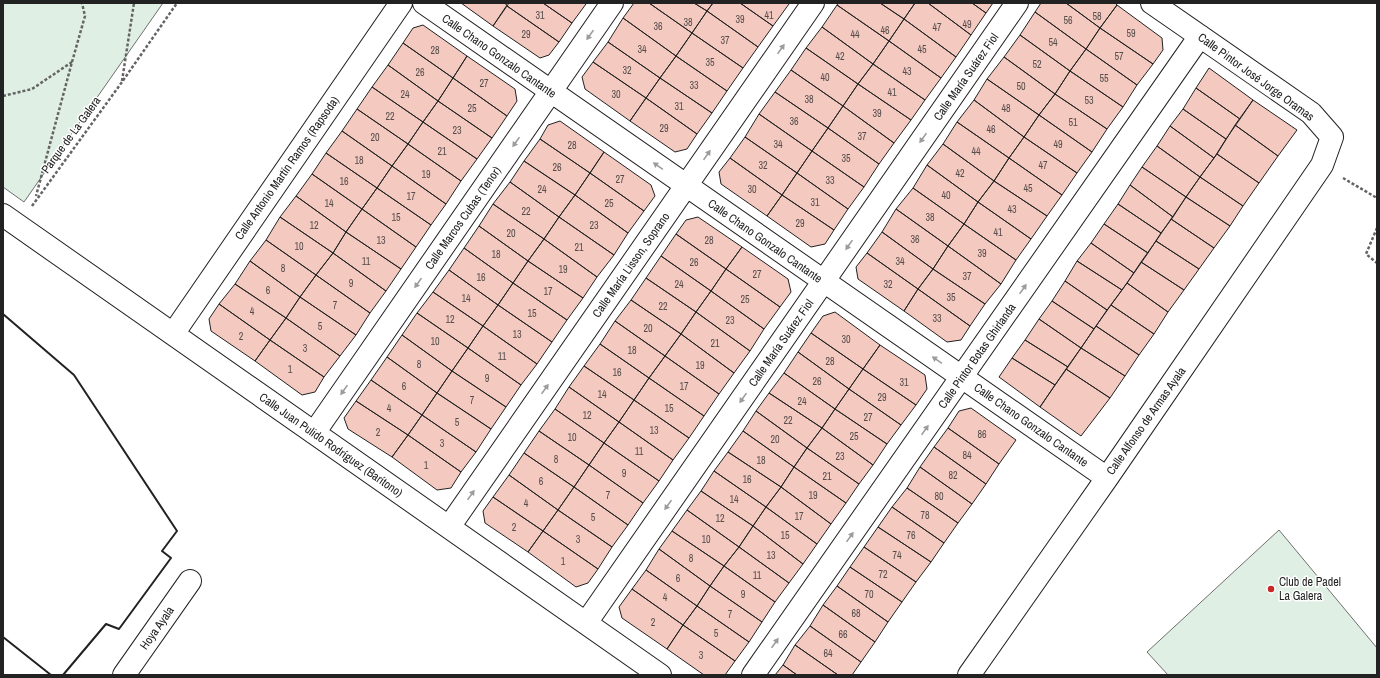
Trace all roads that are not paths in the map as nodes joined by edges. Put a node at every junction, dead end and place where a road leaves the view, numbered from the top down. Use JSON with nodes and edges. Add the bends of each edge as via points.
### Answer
{"nodes":[{"id":1,"x":401,"y":3,"type":"edge"},
{"id":2,"x":424,"y":3,"type":"edge"},
{"id":3,"x":612,"y":3,"type":"edge"},
{"id":4,"x":813,"y":3,"type":"edge"},
{"id":5,"x":1017,"y":3,"type":"edge"},
{"id":6,"x":1152,"y":3,"type":"edge"},
{"id":7,"x":1200,"y":36,"type":"junction"},
{"id":8,"x":551,"y":91,"type":"junction"},
{"id":9,"x":1322,"y":165,"type":"joint"},
{"id":10,"x":686,"y":186,"type":"junction"},
{"id":11,"x":11,"y":221,"type":"edge"},
{"id":12,"x":824,"y":282,"type":"junction"},
{"id":13,"x":173,"y":334,"type":"junction"},
{"id":14,"x":962,"y":377,"type":"junction"},
{"id":15,"x":314,"y":433,"type":"junction"},
{"id":16,"x":1107,"y":478,"type":"junction"},
{"id":17,"x":449,"y":527,"type":"junction"},
{"id":18,"x":190,"y":581,"type":"dead end"},
{"id":19,"x":586,"y":623,"type":"junction"},
{"id":20,"x":124,"y":675,"type":"edge"},
{"id":21,"x":660,"y":675,"type":"edge"},
{"id":22,"x":753,"y":675,"type":"edge"},
{"id":23,"x":969,"y":675,"type":"edge"}],
"edges":[{"from":1,"to":13,"type":"street","name":"Calle Antonio Martín Ramos (Rapsoda)"},
{"from":2,"to":8,"type":"street","name":"Calle Chano Gonzalo Cantante"},
{"from":3,"to":8,"type":"street","name":"Calle Marcos Cubas (Tenor)","one_way":true},
{"from":10,"to":4,"type":"street","name":"Calle María Lisson, Soprano","one_way":true},
{"from":5,"to":12,"type":"street","name":"Calle María Suárez Fiol","one_way":true},
{"from":6,"to":7,"type":"street","name":"Calle Pintor José Jorge Oramas"},
{"from":7,"to":9,"type":"street","name":"Calle Pintor José Jorge Oramas","via":[[1311,113],[1332,137]]},
{"from":14,"to":7,"type":"street","name":"Calle Pintor Botas Ghirlanda","one_way":true},
{"from":10,"to":8,"type":"street","name":"Calle Chano Gonzalo Cantante","one_way":true},
{"from":8,"to":15,"type":"street","name":"Calle Marcos Cubas (Tenor)","one_way":true},
{"from":9,"to":16,"type":"street","name":"Calle Alfonso de Armas Ayala"},
{"from":10,"to":12,"type":"street","name":"Calle Chano Gonzalo Cantante"},
{"from":17,"to":10,"type":"street","name":"Calle María Lisson, Soprano","one_way":true},
{"from":11,"to":13,"type":"street","name":"Calle Juan Pulido Rodríguez (Barítono)"},
{"from":14,"to":12,"type":"street","name":"Calle Chano Gonzalo Cantante","one_way":true},
{"from":12,"to":19,"type":"street","name":"Calle María Suárez Fiol","one_way":true},
{"from":13,"to":15,"type":"street","name":"Calle Juan Pulido Rodríguez (Barítono)"},
{"from":14,"to":16,"type":"street","name":"Calle Chano Gonzalo Cantante"},
{"from":22,"to":14,"type":"street","name":"Calle Pintor Botas Ghirlanda","one_way":true},
{"from":15,"to":17,"type":"street","name":"Calle Juan Pulido Rodríguez (Barítono)"},
{"from":16,"to":23,"type":"street","name":"Calle Alfonso de Armas Ayala"},
{"from":17,"to":19,"type":"street","name":"Calle Juan Pulido Rodríguez (Barítono)"},
{"from":18,"to":20,"type":"street","name":"Hoya Ayala"},
{"from":19,"to":21,"type":"street","name":"Calle Juan Pulido Rodríguez (Barítono)"}]}
